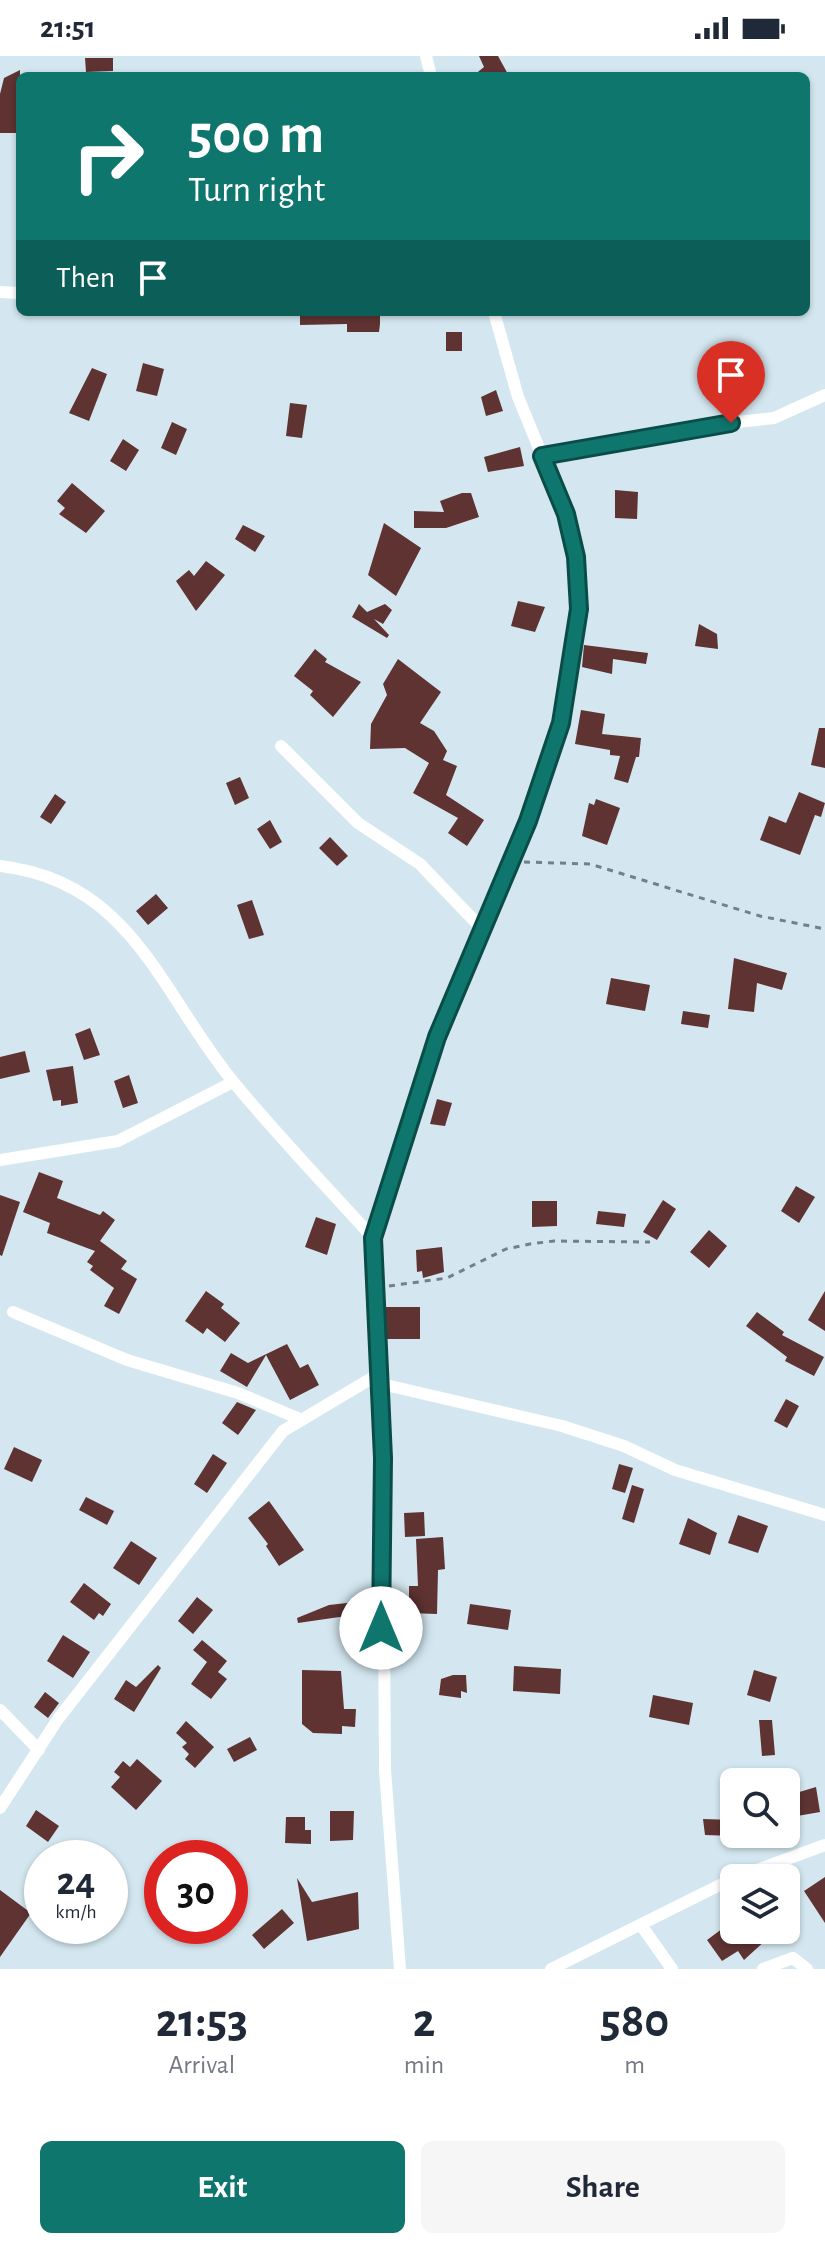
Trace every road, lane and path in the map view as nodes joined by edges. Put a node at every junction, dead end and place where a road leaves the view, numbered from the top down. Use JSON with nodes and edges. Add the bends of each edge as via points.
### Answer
{"nodes":[{"id":1,"x":495,"y":316,"type":"edge"},
{"id":2,"x":825,"y":395,"type":"edge"},
{"id":3,"x":542,"y":456,"type":"junction"},
{"id":4,"x":281,"y":746,"type":"dead end"},
{"id":5,"x":512,"y":860,"type":"junction"},
{"id":6,"x":0,"y":866,"type":"edge"},
{"id":7,"x":825,"y":929,"type":"edge"},
{"id":8,"x":484,"y":931,"type":"junction"},
{"id":9,"x":233,"y":1082,"type":"junction"},
{"id":10,"x":0,"y":1160,"type":"edge"},
{"id":11,"x":373,"y":1238,"type":"junction"},
{"id":12,"x":650,"y":1242,"type":"dead end"},
{"id":13,"x":373,"y":1287,"type":"junction"},
{"id":14,"x":13,"y":1312,"type":"dead end"},
{"id":15,"x":377,"y":1375,"type":"junction"},
{"id":16,"x":300,"y":1419,"type":"junction"},
{"id":17,"x":825,"y":1515,"type":"edge"},
{"id":18,"x":0,"y":1710,"type":"edge"},
{"id":19,"x":39,"y":1750,"type":"junction"},
{"id":20,"x":0,"y":1808,"type":"edge"},
{"id":21,"x":825,"y":1845,"type":"edge"},
{"id":22,"x":773,"y":1864,"type":"edge"},
{"id":23,"x":720,"y":1885,"type":"edge"},
{"id":24,"x":641,"y":1925,"type":"junction"},
{"id":25,"x":400,"y":1969,"type":"edge"},
{"id":26,"x":551,"y":1969,"type":"edge"},
{"id":27,"x":672,"y":1969,"type":"edge"},
{"id":28,"x":763,"y":1969,"type":"edge"},
{"id":29,"x":807,"y":1969,"type":"edge"}],
"edges":[{"from":1,"to":3,"type":"street","via":[[518,397]]},
{"from":2,"to":3,"type":"street","via":[[774,418]]},
{"from":3,"to":5,"type":"street","via":[[566,514],[576,557],[579,609],[561,723]]},
{"from":4,"to":8,"type":"street","via":[[358,823],[420,864]]},
{"from":5,"to":7,"type":"path","via":[[590,864],[760,916]]},
{"from":5,"to":8,"type":"street"},
{"from":6,"to":9,"type":"street","via":[[64,882],[107,909],[167,984]]},
{"from":8,"to":11,"type":"street","via":[[437,1037]]},
{"from":9,"to":10,"type":"street","via":[[118,1141]]},
{"from":9,"to":11,"type":"street"},
{"from":11,"to":13,"type":"street"},
{"from":12,"to":13,"type":"path","via":[[530,1244],[506,1249],[447,1278]]},
{"from":13,"to":15,"type":"street"},
{"from":14,"to":16,"type":"street","via":[[127,1360],[238,1393]]},
{"from":15,"to":16,"type":"street"},
{"from":15,"to":17,"type":"street","via":[[386,1385],[562,1426],[675,1470]]},
{"from":15,"to":25,"type":"street","via":[[383,1458],[385,1770]]},
{"from":16,"to":19,"type":"street","via":[[283,1431]]},
{"from":18,"to":19,"type":"street"},
{"from":19,"to":20,"type":"street"},
{"from":21,"to":22,"type":"street"},
{"from":23,"to":24,"type":"street"},
{"from":24,"to":26,"type":"street"},
{"from":24,"to":27,"type":"street"},
{"from":28,"to":29,"type":"street","via":[[793,1958]]}]}
